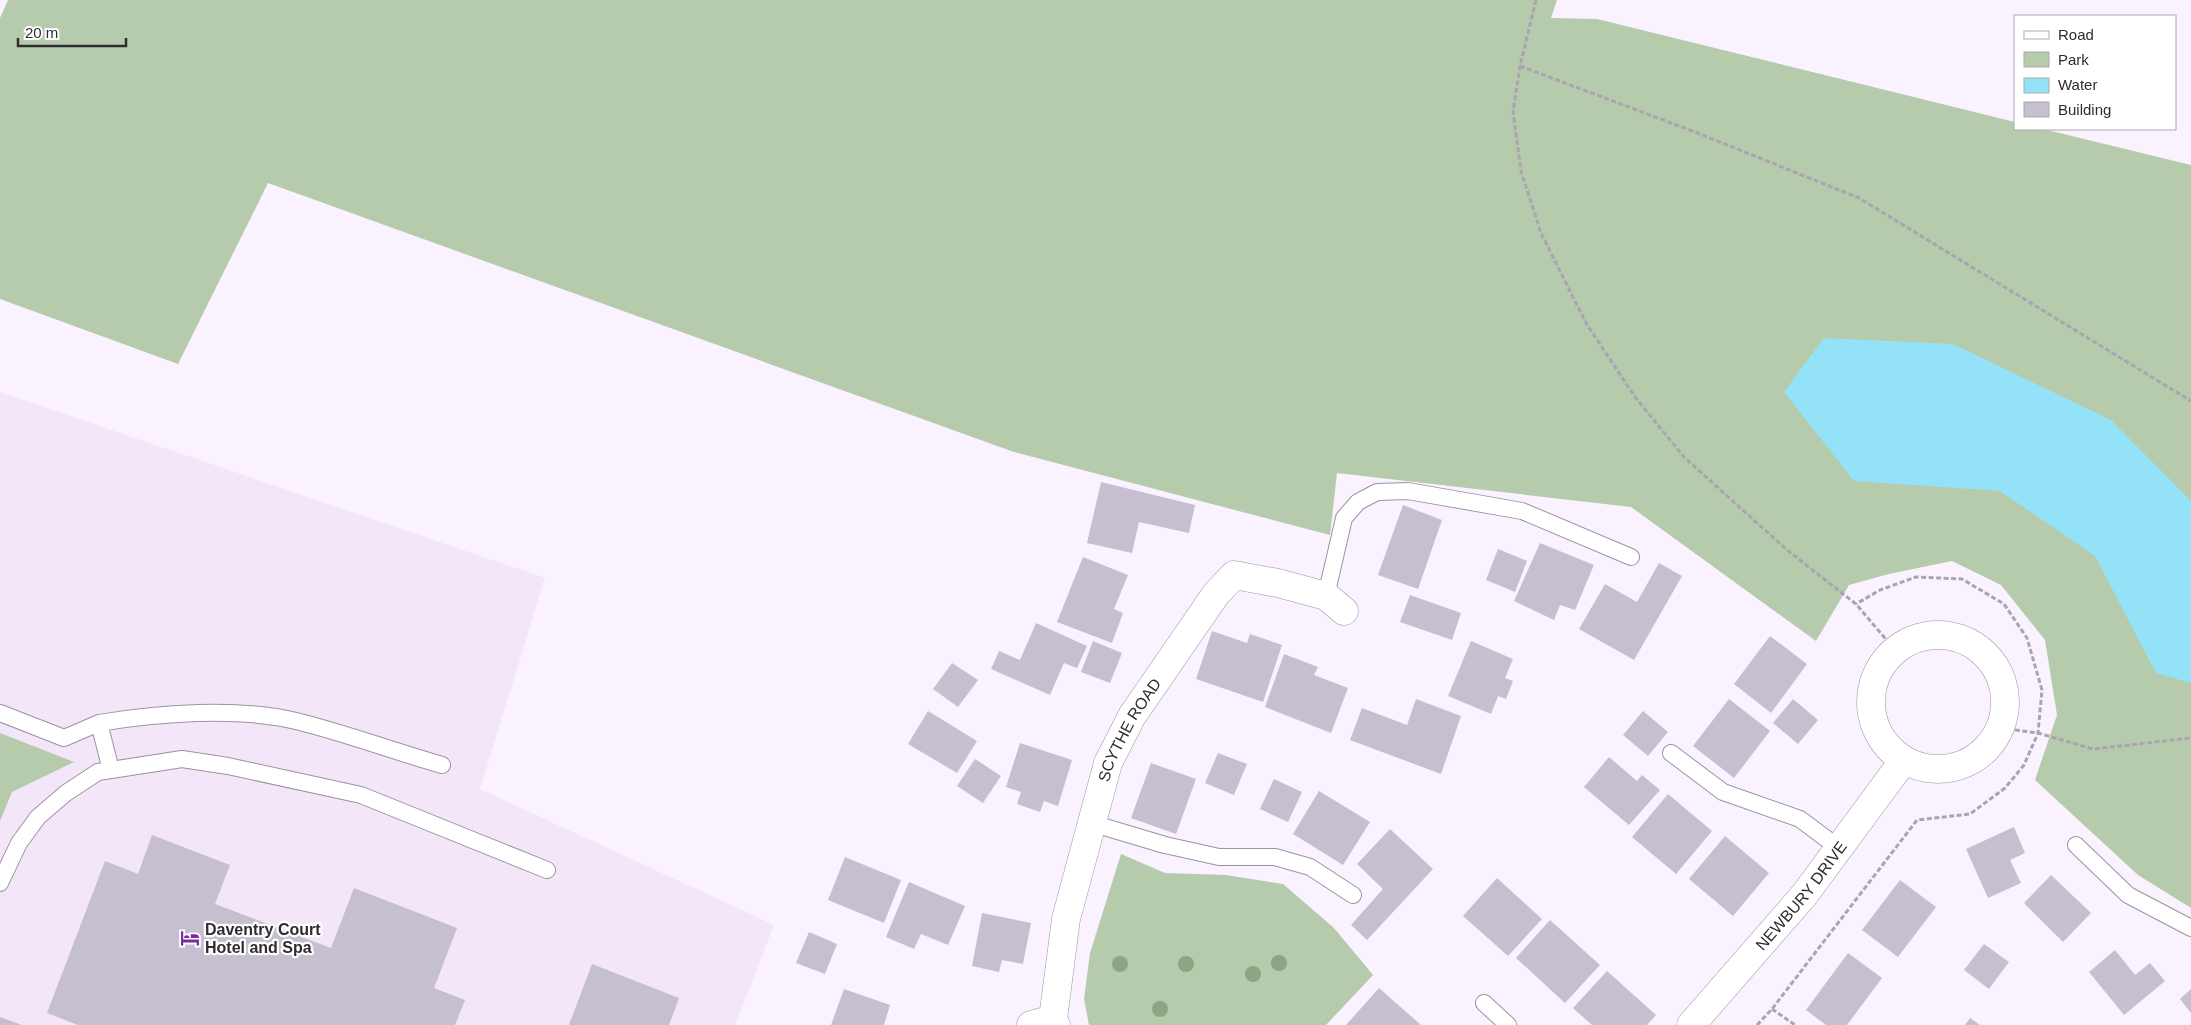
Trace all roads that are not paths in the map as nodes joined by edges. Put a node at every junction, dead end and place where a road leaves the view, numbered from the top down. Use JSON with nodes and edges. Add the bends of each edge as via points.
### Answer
{"nodes":[{"id":1,"x":1631,"y":557,"type":"dead end"},
{"id":2,"x":1335,"y":604,"type":"joint"},
{"id":3,"x":0,"y":713,"type":"edge"},
{"id":4,"x":99,"y":723,"type":"junction"},
{"id":5,"x":1671,"y":753,"type":"dead end"},
{"id":6,"x":1904,"y":760,"type":"junction"},
{"id":7,"x":442,"y":766,"type":"dead end"},
{"id":8,"x":111,"y":770,"type":"junction"},
{"id":9,"x":1091,"y":823,"type":"junction"},
{"id":10,"x":2076,"y":844,"type":"dead end"},
{"id":11,"x":1840,"y":849,"type":"junction"},
{"id":12,"x":547,"y":870,"type":"dead end"},
{"id":13,"x":0,"y":883,"type":"edge"},
{"id":14,"x":1353,"y":895,"type":"dead end"},
{"id":15,"x":2191,"y":928,"type":"edge"},
{"id":16,"x":1484,"y":1004,"type":"dead end"},
{"id":17,"x":1046,"y":1023,"type":"edge"},
{"id":18,"x":1508,"y":1025,"type":"edge"},
{"id":19,"x":1691,"y":1025,"type":"edge"}],
"edges":[{"from":1,"to":2,"type":"lane","via":[[1522,511],[1408,491],[1377,492],[1358,502],[1344,518]]},
{"from":2,"to":9,"type":"street","name":"SCYTHE ROAD","via":[[1278,583],[1234,574],[1216,594],[1132,716],[1108,763]]},
{"from":3,"to":4,"type":"lane","via":[[64,738]]},
{"from":4,"to":7,"type":"lane","via":[[128,718],[234,712],[295,721]]},
{"from":4,"to":8,"type":"lane"},
{"from":5,"to":11,"type":"lane","via":[[1723,792],[1800,819]]},
{"from":6,"to":6,"type":"street","via":[[1884,744],[1872,721],[1871,695],[1878,670],[1895,650],[1917,638],[1942,635],[1967,642],[1988,656],[2001,678],[2005,704],[2000,728],[1984,752],[1959,766],[1931,769]]},
{"from":6,"to":11,"type":"street","name":"NEWBURY DRIVE"},
{"from":8,"to":12,"type":"lane","via":[[182,759],[361,795]]},
{"from":8,"to":13,"type":"lane","via":[[98,772],[38,816],[19,843]]},
{"from":9,"to":14,"type":"lane","via":[[1219,857],[1275,857],[1310,867]]},
{"from":9,"to":17,"type":"street","name":"SCYTHE ROAD","via":[[1066,919]]},
{"from":10,"to":15,"type":"lane","via":[[2128,895]]},
{"from":11,"to":19,"type":"street","name":"NEWBURY DRIVE"},
{"from":16,"to":18,"type":"lane"}]}
